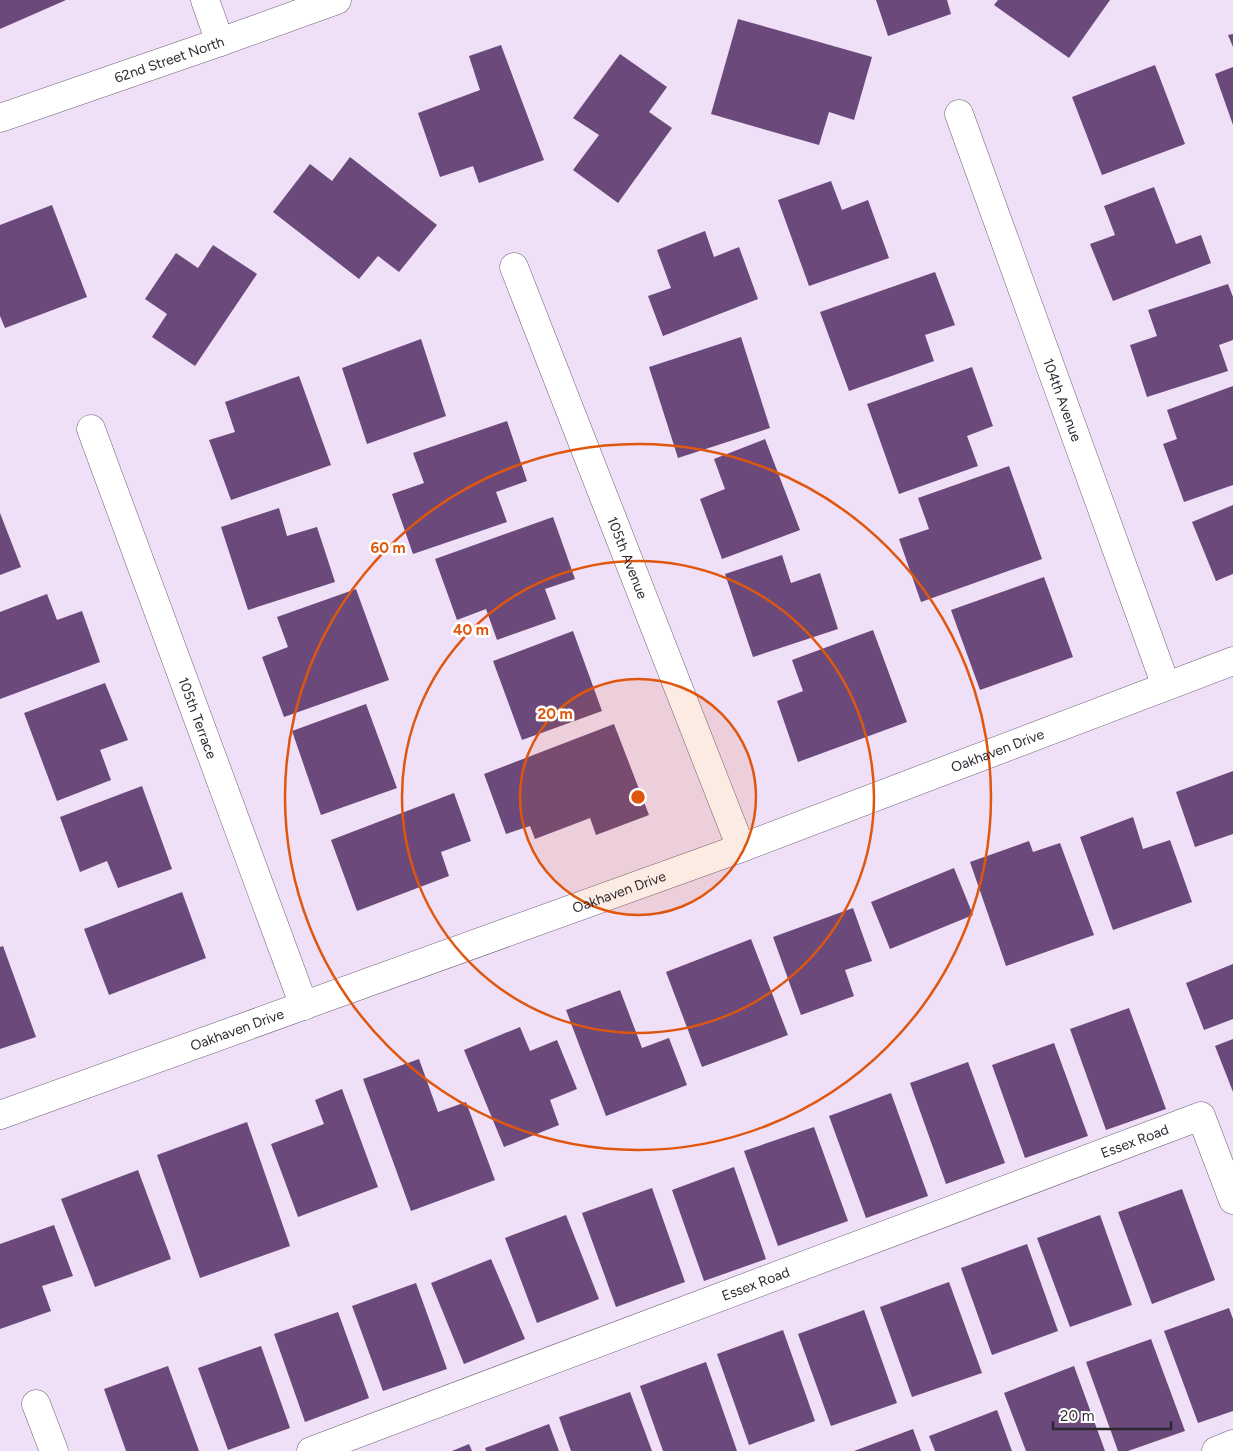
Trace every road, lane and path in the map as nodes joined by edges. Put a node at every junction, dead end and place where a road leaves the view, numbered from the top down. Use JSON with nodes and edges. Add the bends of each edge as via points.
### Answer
{"nodes":[{"id":1,"x":205,"y":0,"type":"edge"},
{"id":2,"x":338,"y":0,"type":"edge"},
{"id":3,"x":220,"y":42,"type":"junction"},
{"id":4,"x":959,"y":114,"type":"dead end"},
{"id":5,"x":0,"y":118,"type":"edge"},
{"id":6,"x":514,"y":266,"type":"dead end"},
{"id":7,"x":91,"y":429,"type":"dead end"},
{"id":8,"x":1233,"y":661,"type":"edge"},
{"id":9,"x":1166,"y":686,"type":"junction"},
{"id":10,"x":742,"y":848,"type":"junction"},
{"id":11,"x":304,"y":1006,"type":"junction"},
{"id":12,"x":0,"y":1115,"type":"edge"},
{"id":13,"x":1233,"y":1200,"type":"edge"},
{"id":14,"x":36,"y":1404,"type":"dead end"},
{"id":15,"x":1233,"y":1444,"type":"edge"},
{"id":16,"x":54,"y":1451,"type":"edge"},
{"id":17,"x":310,"y":1451,"type":"edge"},
{"id":18,"x":1216,"y":1451,"type":"edge"}],
"edges":[{"from":1,"to":3,"type":"street"},
{"from":2,"to":3,"type":"street","name":"62nd Street North"},
{"from":3,"to":5,"type":"street","name":"62nd Street North"},
{"from":4,"to":9,"type":"street","name":"104th Avenue"},
{"from":6,"to":10,"type":"street","name":"105th Avenue"},
{"from":7,"to":11,"type":"street","name":"105th Terrace"},
{"from":8,"to":9,"type":"street","name":"Oakhaven Drive"},
{"from":9,"to":10,"type":"street","name":"Oakhaven Drive"},
{"from":10,"to":11,"type":"street","name":"Oakhaven Drive"},
{"from":11,"to":12,"type":"street","name":"Oakhaven Drive"},
{"from":13,"to":17,"type":"street","name":"Essex Road","via":[[1201,1116]]},
{"from":14,"to":16,"type":"street"},
{"from":15,"to":18,"type":"street"}]}
